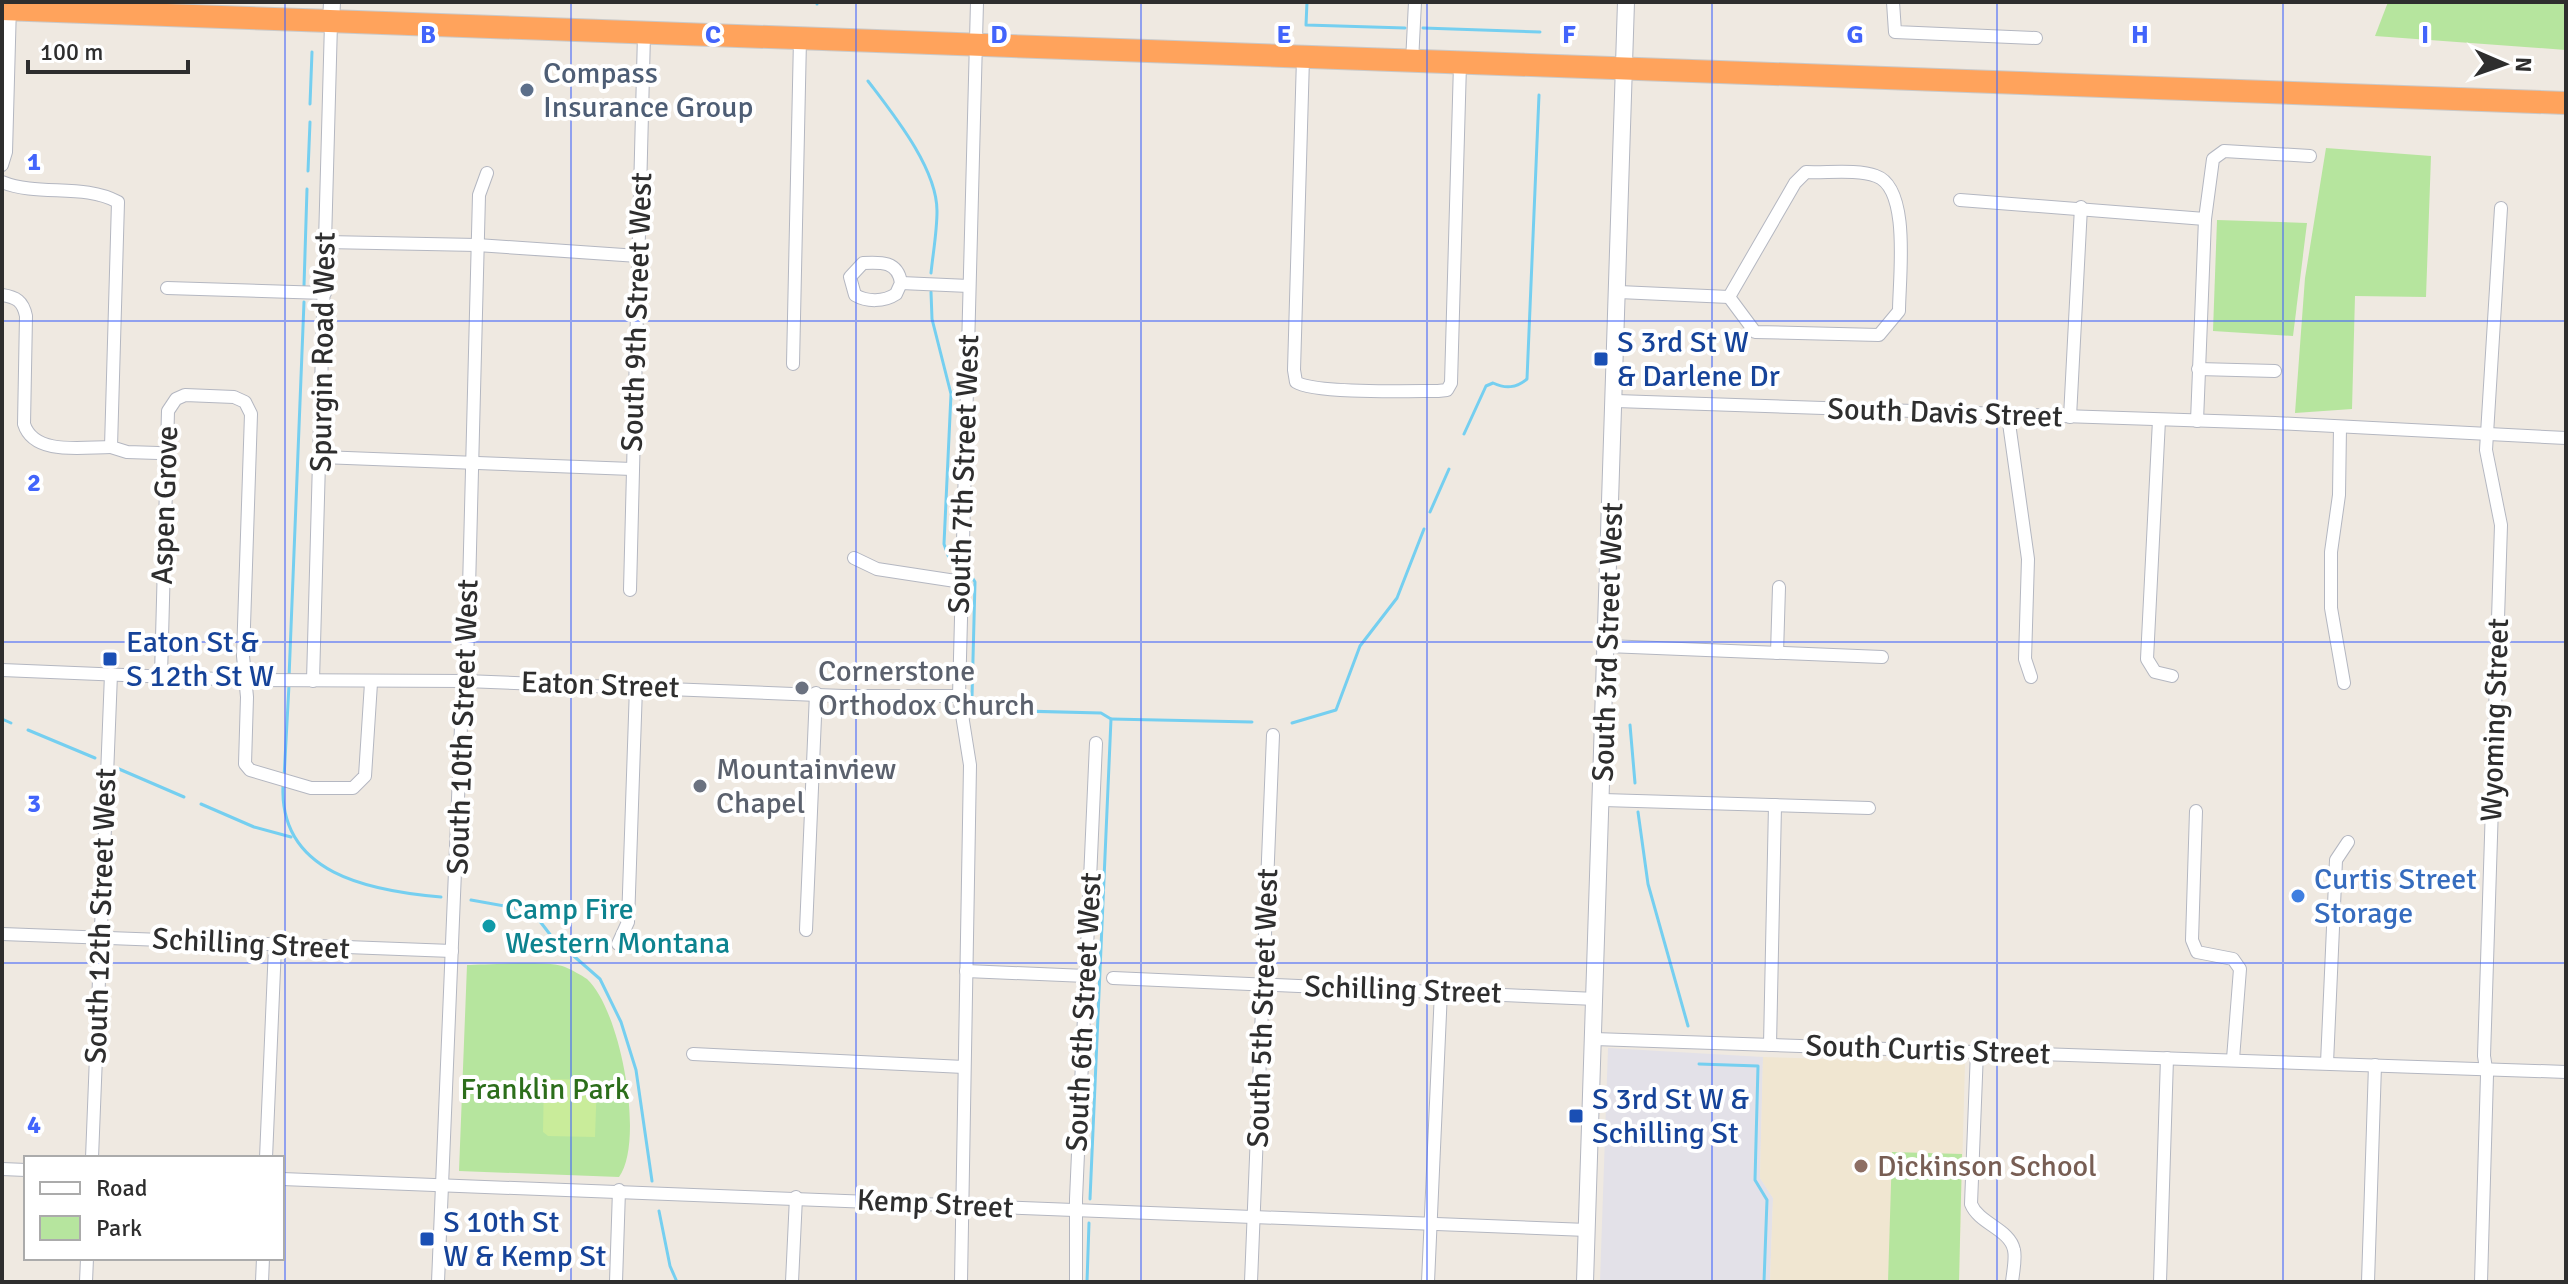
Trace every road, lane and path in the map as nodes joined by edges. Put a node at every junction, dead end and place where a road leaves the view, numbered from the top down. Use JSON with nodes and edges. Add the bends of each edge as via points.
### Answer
{"nodes":[{"id":1,"x":977,"y":2,"type":"edge"},
{"id":2,"x":1415,"y":2,"type":"edge"},
{"id":3,"x":1626,"y":2,"type":"edge"},
{"id":4,"x":1893,"y":2,"type":"edge"},
{"id":5,"x":7,"y":7,"type":"edge"},
{"id":6,"x":332,"y":12,"type":"edge"},
{"id":7,"x":644,"y":34,"type":"junction"},
{"id":8,"x":2036,"y":38,"type":"dead end"},
{"id":9,"x":800,"y":39,"type":"junction"},
{"id":10,"x":976,"y":46,"type":"junction"},
{"id":11,"x":1303,"y":58,"type":"junction"},
{"id":12,"x":1412,"y":62,"type":"junction"},
{"id":13,"x":1460,"y":64,"type":"junction"},
{"id":14,"x":1624,"y":71,"type":"junction"},
{"id":15,"x":2566,"y":103,"type":"edge"},
{"id":16,"x":2310,"y":156,"type":"dead end"},
{"id":17,"x":2,"y":165,"type":"edge"},
{"id":18,"x":487,"y":173,"type":"dead end"},
{"id":19,"x":2,"y":182,"type":"edge"},
{"id":20,"x":1960,"y":200,"type":"dead end"},
{"id":21,"x":2081,"y":207,"type":"junction"},
{"id":22,"x":2501,"y":208,"type":"dead end"},
{"id":23,"x":2205,"y":219,"type":"junction"},
{"id":24,"x":326,"y":242,"type":"junction"},
{"id":25,"x":477,"y":245,"type":"junction"},
{"id":26,"x":638,"y":256,"type":"junction"},
{"id":27,"x":901,"y":283,"type":"dead end"},
{"id":28,"x":969,"y":286,"type":"junction"},
{"id":29,"x":167,"y":288,"type":"dead end"},
{"id":30,"x":1619,"y":292,"type":"junction"},
{"id":31,"x":325,"y":293,"type":"junction"},
{"id":32,"x":2,"y":295,"type":"edge"},
{"id":33,"x":1729,"y":297,"type":"junction"},
{"id":34,"x":793,"y":364,"type":"dead end"},
{"id":35,"x":2198,"y":369,"type":"junction"},
{"id":36,"x":2275,"y":371,"type":"dead end"},
{"id":37,"x":1616,"y":401,"type":"junction"},
{"id":38,"x":2008,"y":416,"type":"junction"},
{"id":39,"x":2070,"y":417,"type":"junction"},
{"id":40,"x":2159,"y":420,"type":"junction"},
{"id":41,"x":2197,"y":421,"type":"junction"},
{"id":42,"x":2340,"y":427,"type":"junction"},
{"id":43,"x":2486,"y":434,"type":"junction"},
{"id":44,"x":2566,"y":438,"type":"edge"},
{"id":45,"x":111,"y":447,"type":"junction"},
{"id":46,"x":158,"y":453,"type":"dead end"},
{"id":47,"x":321,"y":457,"type":"junction"},
{"id":48,"x":472,"y":464,"type":"junction"},
{"id":49,"x":632,"y":469,"type":"junction"},
{"id":50,"x":854,"y":558,"type":"dead end"},
{"id":51,"x":962,"y":582,"type":"junction"},
{"id":52,"x":1779,"y":587,"type":"dead end"},
{"id":53,"x":630,"y":590,"type":"dead end"},
{"id":54,"x":1607,"y":646,"type":"junction"},
{"id":55,"x":1777,"y":653,"type":"junction"},
{"id":56,"x":1882,"y":657,"type":"dead end"},
{"id":57,"x":2,"y":670,"type":"edge"},
{"id":58,"x":111,"y":674,"type":"junction"},
{"id":59,"x":161,"y":676,"type":"junction"},
{"id":60,"x":2172,"y":676,"type":"dead end"},
{"id":61,"x":2031,"y":677,"type":"dead end"},
{"id":62,"x":244,"y":680,"type":"junction"},
{"id":63,"x":313,"y":681,"type":"junction"},
{"id":64,"x":465,"y":681,"type":"junction"},
{"id":65,"x":371,"y":683,"type":"junction"},
{"id":66,"x":2344,"y":683,"type":"dead end"},
{"id":67,"x":636,"y":687,"type":"junction"},
{"id":68,"x":816,"y":693,"type":"junction"},
{"id":69,"x":959,"y":696,"type":"junction"},
{"id":70,"x":1273,"y":735,"type":"dead end"},
{"id":71,"x":1096,"y":743,"type":"dead end"},
{"id":72,"x":1603,"y":800,"type":"junction"},
{"id":73,"x":1775,"y":805,"type":"junction"},
{"id":74,"x":1869,"y":808,"type":"dead end"},
{"id":75,"x":2196,"y":811,"type":"dead end"},
{"id":76,"x":2348,"y":842,"type":"dead end"},
{"id":77,"x":806,"y":930,"type":"dead end"},
{"id":78,"x":2,"y":934,"type":"edge"},
{"id":79,"x":99,"y":937,"type":"junction"},
{"id":80,"x":618,"y":944,"type":"dead end"},
{"id":81,"x":275,"y":946,"type":"junction"},
{"id":82,"x":452,"y":951,"type":"junction"},
{"id":83,"x":966,"y":971,"type":"junction"},
{"id":84,"x":1086,"y":976,"type":"junction"},
{"id":85,"x":1113,"y":978,"type":"dead end"},
{"id":86,"x":1265,"y":984,"type":"junction"},
{"id":87,"x":1441,"y":991,"type":"junction"},
{"id":88,"x":1596,"y":999,"type":"junction"},
{"id":89,"x":1594,"y":1039,"type":"junction"},
{"id":90,"x":1770,"y":1045,"type":"junction"},
{"id":91,"x":1977,"y":1051,"type":"junction"},
{"id":92,"x":693,"y":1054,"type":"dead end"},
{"id":93,"x":2167,"y":1058,"type":"junction"},
{"id":94,"x":2233,"y":1059,"type":"junction"},
{"id":95,"x":2327,"y":1063,"type":"junction"},
{"id":96,"x":2375,"y":1065,"type":"junction"},
{"id":97,"x":964,"y":1067,"type":"junction"},
{"id":98,"x":2484,"y":1069,"type":"junction"},
{"id":99,"x":2566,"y":1072,"type":"edge"},
{"id":100,"x":92,"y":1156,"type":"edge"},
{"id":101,"x":266,"y":1156,"type":"edge"},
{"id":102,"x":2,"y":1169,"type":"edge"},
{"id":103,"x":24,"y":1170,"type":"edge"},
{"id":104,"x":284,"y":1179,"type":"edge"},
{"id":105,"x":442,"y":1185,"type":"junction"},
{"id":106,"x":619,"y":1190,"type":"junction"},
{"id":107,"x":796,"y":1197,"type":"junction"},
{"id":108,"x":963,"y":1205,"type":"junction"},
{"id":109,"x":1076,"y":1210,"type":"junction"},
{"id":110,"x":1254,"y":1216,"type":"junction"},
{"id":111,"x":1430,"y":1223,"type":"junction"},
{"id":112,"x":1587,"y":1230,"type":"junction"},
{"id":113,"x":87,"y":1260,"type":"edge"},
{"id":114,"x":263,"y":1260,"type":"edge"},
{"id":115,"x":86,"y":1282,"type":"edge"},
{"id":116,"x":262,"y":1282,"type":"edge"},
{"id":117,"x":438,"y":1282,"type":"edge"},
{"id":118,"x":616,"y":1282,"type":"edge"},
{"id":119,"x":792,"y":1282,"type":"edge"},
{"id":120,"x":961,"y":1282,"type":"edge"},
{"id":121,"x":1076,"y":1282,"type":"edge"},
{"id":122,"x":1251,"y":1282,"type":"edge"},
{"id":123,"x":1428,"y":1282,"type":"edge"},
{"id":124,"x":1585,"y":1282,"type":"edge"},
{"id":125,"x":2012,"y":1282,"type":"edge"},
{"id":126,"x":2160,"y":1282,"type":"edge"},
{"id":127,"x":2368,"y":1282,"type":"edge"},
{"id":128,"x":2481,"y":1282,"type":"edge"}],
"edges":[{"from":1,"to":10,"type":"street","name":"South 7th Street West"},
{"from":2,"to":12,"type":"street"},
{"from":3,"to":14,"type":"main road","name":"South 3rd Street West"},
{"from":4,"to":8,"type":"street","via":[[1895,32]]},
{"from":5,"to":6,"type":"highway"},
{"from":5,"to":17,"type":"street"},
{"from":6,"to":7,"type":"highway"},
{"from":6,"to":24,"type":"street","name":"Spurgin Road West"},
{"from":7,"to":9,"type":"highway"},
{"from":7,"to":26,"type":"street","name":"South 9th Street West"},
{"from":9,"to":10,"type":"highway"},
{"from":9,"to":34,"type":"street"},
{"from":10,"to":11,"type":"highway"},
{"from":10,"to":28,"type":"street","name":"South 7th Street West"},
{"from":11,"to":12,"type":"highway"},
{"from":11,"to":13,"type":"street","via":[[1296,382],[1329,388],[1447,390],[1451,383]]},
{"from":12,"to":13,"type":"highway"},
{"from":13,"to":14,"type":"highway"},
{"from":14,"to":15,"type":"highway"},
{"from":14,"to":30,"type":"main road","name":"South 3rd Street West"},
{"from":16,"to":23,"type":"street","via":[[2224,151],[2213,159]]},
{"from":18,"to":25,"type":"street","name":"South 10th Street West","via":[[479,195]]},
{"from":19,"to":45,"type":"street","via":[[23,191],[103,194],[118,202]]},
{"from":20,"to":21,"type":"street"},
{"from":21,"to":23,"type":"street"},
{"from":21,"to":39,"type":"street"},
{"from":22,"to":43,"type":"street","name":"Wyoming Street"},
{"from":23,"to":35,"type":"street"},
{"from":24,"to":25,"type":"street"},
{"from":24,"to":31,"type":"street","name":"Spurgin Road West"},
{"from":25,"to":26,"type":"street"},
{"from":25,"to":48,"type":"street","name":"South 10th Street West"},
{"from":26,"to":49,"type":"street","name":"South 9th Street West"},
{"from":27,"to":28,"type":"street"},
{"from":28,"to":51,"type":"street","name":"South 7th Street West"},
{"from":29,"to":31,"type":"street"},
{"from":30,"to":33,"type":"street"},
{"from":30,"to":37,"type":"main road","name":"South 3rd Street West"},
{"from":31,"to":47,"type":"street","name":"Spurgin Road West"},
{"from":32,"to":45,"type":"street","via":[[14,297],[26,316],[28,437],[41,445]]},
{"from":33,"to":33,"type":"street","via":[[1755,332],[1879,335],[1899,311],[1899,204],[1891,185],[1875,175],[1806,172]]},
{"from":35,"to":36,"type":"street"},
{"from":35,"to":41,"type":"street"},
{"from":37,"to":38,"type":"street","name":"South Davis Street"},
{"from":37,"to":54,"type":"main road","name":"South 3rd Street West"},
{"from":38,"to":39,"type":"street","name":"South Davis Street"},
{"from":38,"to":61,"type":"street","via":[[2028,559],[2025,659]]},
{"from":39,"to":40,"type":"street","name":"South Davis Street"},
{"from":40,"to":41,"type":"street","name":"South Davis Street"},
{"from":40,"to":60,"type":"street","via":[[2147,659],[2155,672]]},
{"from":41,"to":42,"type":"street","name":"South Davis Street"},
{"from":42,"to":43,"type":"street","name":"South Davis Street"},
{"from":42,"to":66,"type":"street","via":[[2331,608]]},
{"from":43,"to":44,"type":"street","name":"South Davis Street"},
{"from":43,"to":98,"type":"street","name":"Wyoming Street","via":[[2501,525]]},
{"from":45,"to":46,"type":"street"},
{"from":47,"to":48,"type":"street"},
{"from":47,"to":63,"type":"street","name":"Spurgin Road West"},
{"from":48,"to":49,"type":"street"},
{"from":48,"to":64,"type":"street","name":"South 10th Street West"},
{"from":49,"to":53,"type":"street","name":"South 9th Street West"},
{"from":50,"to":51,"type":"street","via":[[877,569]]},
{"from":51,"to":69,"type":"street","name":"South 7th Street West"},
{"from":52,"to":55,"type":"street"},
{"from":54,"to":55,"type":"street"},
{"from":54,"to":72,"type":"main road","name":"South 3rd Street West"},
{"from":55,"to":56,"type":"street"},
{"from":57,"to":58,"type":"street","name":"Eaton Street"},
{"from":58,"to":59,"type":"street","name":"Eaton Street"},
{"from":58,"to":79,"type":"street","name":"South 12th Street West"},
{"from":59,"to":62,"type":"street","name":"Eaton Street"},
{"from":59,"to":62,"type":"street","name":"Aspen Grove","via":[[168,411],[185,395],[234,397],[245,402],[251,414]]},
{"from":62,"to":63,"type":"street","name":"Eaton Street"},
{"from":62,"to":65,"type":"street","name":"Aspen Grove","via":[[245,764],[250,770],[295,785],[346,790],[365,776]]},
{"from":63,"to":65,"type":"street","name":"Eaton Street"},
{"from":64,"to":65,"type":"street","name":"Eaton Street"},
{"from":64,"to":67,"type":"street","name":"Eaton Street"},
{"from":64,"to":82,"type":"street","name":"South 10th Street West"},
{"from":67,"to":68,"type":"street","name":"Eaton Street"},
{"from":67,"to":80,"type":"street","via":[[628,922]]},
{"from":68,"to":69,"type":"street","name":"Eaton Street"},
{"from":68,"to":77,"type":"street"},
{"from":69,"to":83,"type":"street","name":"South 7th Street West","via":[[970,765]]},
{"from":70,"to":86,"type":"street","name":"South 5th Street West"},
{"from":71,"to":84,"type":"street","name":"South 6th Street West"},
{"from":72,"to":73,"type":"street"},
{"from":72,"to":88,"type":"main road","name":"South 3rd Street West"},
{"from":73,"to":74,"type":"street"},
{"from":73,"to":90,"type":"street"},
{"from":75,"to":94,"type":"street","via":[[2192,940],[2197,952],[2233,959],[2240,969]]},
{"from":76,"to":95,"type":"street","via":[[2336,860]]},
{"from":78,"to":79,"type":"street","name":"Schilling Street"},
{"from":79,"to":81,"type":"street","name":"Schilling Street"},
{"from":79,"to":100,"type":"street","name":"South 12th Street West"},
{"from":81,"to":82,"type":"street","name":"Schilling Street"},
{"from":81,"to":101,"type":"street"},
{"from":82,"to":105,"type":"street","name":"South 10th Street West"},
{"from":83,"to":84,"type":"street"},
{"from":83,"to":97,"type":"street","name":"South 7th Street West"},
{"from":84,"to":109,"type":"street","name":"South 6th Street West"},
{"from":85,"to":86,"type":"street","name":"Schilling Street"},
{"from":86,"to":87,"type":"street","name":"Schilling Street"},
{"from":86,"to":110,"type":"street","name":"South 5th Street West"},
{"from":87,"to":88,"type":"street","name":"Schilling Street"},
{"from":87,"to":111,"type":"street"},
{"from":88,"to":89,"type":"main road","name":"South 3rd Street West"},
{"from":89,"to":90,"type":"street","name":"South Curtis Street"},
{"from":89,"to":112,"type":"main road","name":"South 3rd Street West"},
{"from":90,"to":91,"type":"street","name":"South Curtis Street"},
{"from":91,"to":93,"type":"street","name":"South Curtis Street"},
{"from":91,"to":125,"type":"street","via":[[1971,1204],[1975,1216],[2014,1248]]},
{"from":92,"to":97,"type":"street"},
{"from":93,"to":94,"type":"street","name":"South Curtis Street"},
{"from":93,"to":126,"type":"street"},
{"from":94,"to":95,"type":"street","name":"South Curtis Street"},
{"from":95,"to":96,"type":"street","name":"South Curtis Street"},
{"from":96,"to":98,"type":"street","name":"South Curtis Street"},
{"from":96,"to":127,"type":"street"},
{"from":97,"to":108,"type":"street","name":"South 7th Street West"},
{"from":98,"to":99,"type":"street","name":"South Curtis Street"},
{"from":98,"to":128,"type":"street","name":"Wyoming Street"},
{"from":102,"to":103,"type":"street"},
{"from":104,"to":105,"type":"street","name":"Kemp Street"},
{"from":105,"to":106,"type":"street","name":"Kemp Street"},
{"from":105,"to":117,"type":"street","name":"South 10th Street West"},
{"from":106,"to":107,"type":"street","name":"Kemp Street"},
{"from":106,"to":118,"type":"street"},
{"from":107,"to":108,"type":"street","name":"Kemp Street"},
{"from":107,"to":119,"type":"street"},
{"from":108,"to":109,"type":"street","name":"Kemp Street"},
{"from":108,"to":120,"type":"street","name":"South 7th Street West"},
{"from":109,"to":110,"type":"street","name":"Kemp Street"},
{"from":109,"to":121,"type":"street","name":"South 6th Street West"},
{"from":110,"to":111,"type":"street","name":"Kemp Street"},
{"from":110,"to":122,"type":"street","name":"South 5th Street West"},
{"from":111,"to":112,"type":"street","name":"Kemp Street"},
{"from":111,"to":123,"type":"street"},
{"from":112,"to":124,"type":"main road","name":"South 3rd Street West"},
{"from":113,"to":115,"type":"street"},
{"from":114,"to":116,"type":"street"}]}
